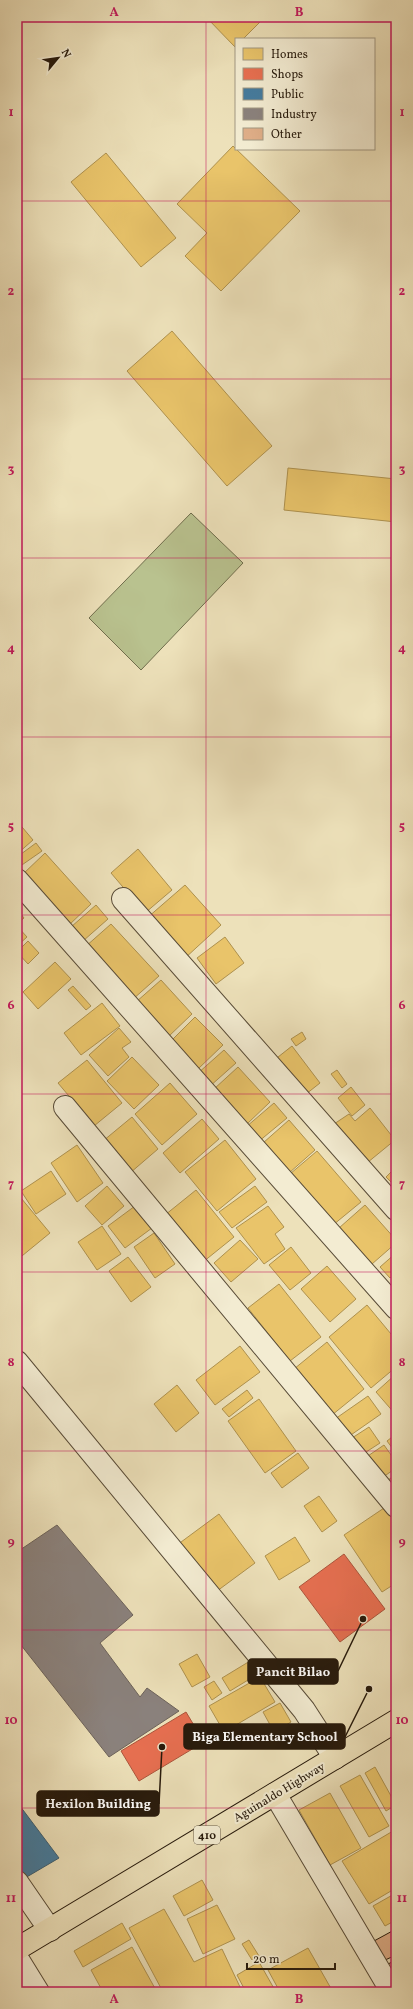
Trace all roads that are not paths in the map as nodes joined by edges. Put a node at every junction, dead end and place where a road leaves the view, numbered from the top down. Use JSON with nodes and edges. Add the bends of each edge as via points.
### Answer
{"nodes":[{"id":1,"x":17,"y":880,"type":"edge"},
{"id":2,"x":123,"y":899,"type":"dead end"},
{"id":3,"x":65,"y":1107,"type":"dead end"},
{"id":4,"x":396,"y":1209,"type":"edge"},
{"id":5,"x":396,"y":1308,"type":"edge"},
{"id":6,"x":17,"y":1362,"type":"edge"},
{"id":7,"x":396,"y":1506,"type":"edge"},
{"id":8,"x":396,"y":1720,"type":"edge"},
{"id":9,"x":335,"y":1758,"type":"junction"},
{"id":10,"x":276,"y":1794,"type":"junction"},
{"id":11,"x":17,"y":1882,"type":"edge"},
{"id":12,"x":50,"y":1930,"type":"junction"},
{"id":13,"x":17,"y":1949,"type":"edge"},
{"id":14,"x":17,"y":1958,"type":"edge"},
{"id":15,"x":38,"y":1992,"type":"edge"},
{"id":16,"x":392,"y":1992,"type":"edge"}],
"edges":[{"from":1,"to":5,"type":"street"},
{"from":2,"to":4,"type":"street"},
{"from":3,"to":7,"type":"street"},
{"from":6,"to":9,"type":"street","via":[[304,1710]]},
{"from":8,"to":9,"type":"main road","name":"Aguinaldo Highway","number":"410"},
{"from":9,"to":10,"type":"main road","name":"Aguinaldo Highway","number":"410"},
{"from":10,"to":12,"type":"main road","name":"Aguinaldo Highway","number":"410"},
{"from":10,"to":16,"type":"street"},
{"from":11,"to":12,"type":"street"},
{"from":12,"to":13,"type":"main road","name":"Aguinaldo Highway","number":"410"},
{"from":14,"to":15,"type":"street"}]}
